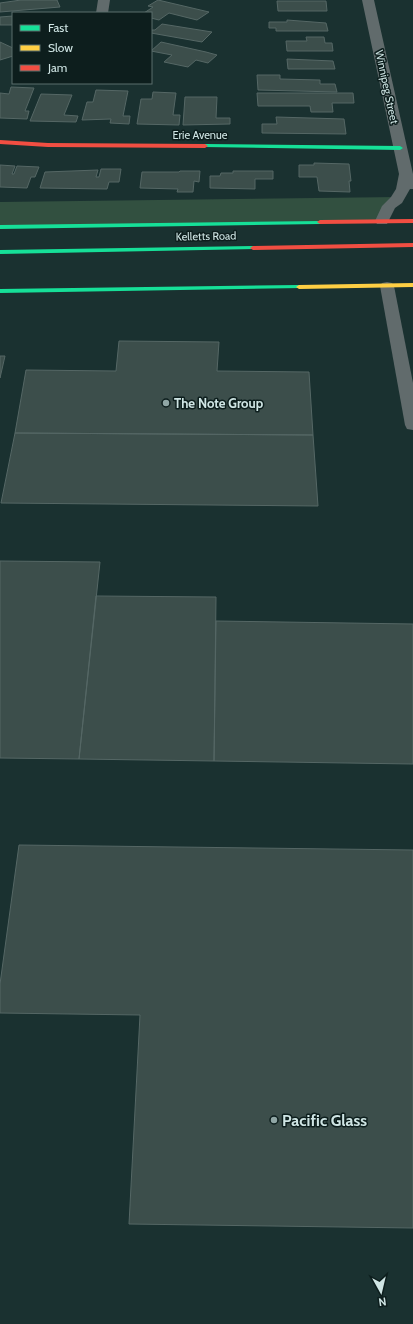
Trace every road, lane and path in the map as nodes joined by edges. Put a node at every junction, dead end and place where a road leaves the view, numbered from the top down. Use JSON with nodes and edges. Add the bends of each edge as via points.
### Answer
{"nodes":[{"id":1,"x":104,"y":0,"type":"edge"},
{"id":2,"x":368,"y":0,"type":"edge"},
{"id":3,"x":102,"y":12,"type":"edge"},
{"id":4,"x":0,"y":142,"type":"edge"},
{"id":5,"x":400,"y":148,"type":"junction"},
{"id":6,"x":409,"y":180,"type":"edge"},
{"id":7,"x":382,"y":221,"type":"junction"},
{"id":8,"x":413,"y":221,"type":"edge"},
{"id":9,"x":0,"y":227,"type":"edge"},
{"id":10,"x":413,"y":246,"type":"edge"},
{"id":11,"x":0,"y":252,"type":"edge"},
{"id":12,"x":413,"y":285,"type":"edge"},
{"id":13,"x":387,"y":286,"type":"junction"},
{"id":14,"x":0,"y":291,"type":"edge"},
{"id":15,"x":413,"y":425,"type":"edge"}],
"edges":[{"from":1,"to":3,"type":"street"},
{"from":2,"to":5,"type":"street","name":"Winnipeg Street"},
{"from":4,"to":5,"type":"street","name":"Erie Avenue","via":[[72,146]]},
{"from":5,"to":6,"type":"street","name":"Winnipeg Street"},
{"from":6,"to":7,"type":"street","name":"Winnipeg Street","via":[[397,200],[389,206]]},
{"from":7,"to":8,"type":"street","name":"Kelletts Road"},
{"from":7,"to":9,"type":"street","name":"Kelletts Road"},
{"from":10,"to":11,"type":"street","name":"Kelletts Road"},
{"from":12,"to":13,"type":"street"},
{"from":13,"to":14,"type":"street"},
{"from":13,"to":15,"type":"lane"}]}
